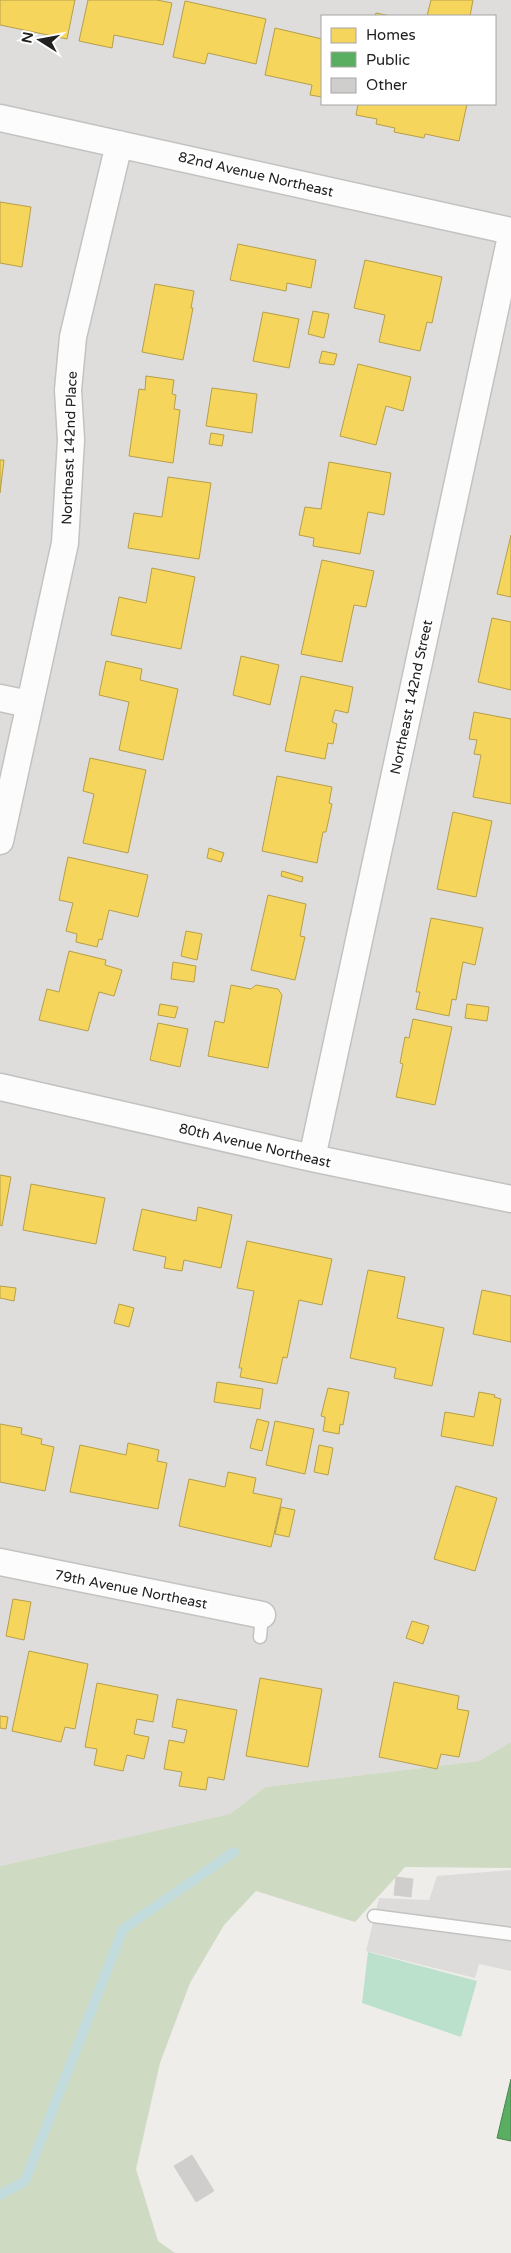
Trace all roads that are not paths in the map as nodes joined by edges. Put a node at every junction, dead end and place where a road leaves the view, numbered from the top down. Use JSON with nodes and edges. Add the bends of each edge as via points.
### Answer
{"nodes":[{"id":1,"x":0,"y":118,"type":"edge"},
{"id":2,"x":119,"y":144,"type":"junction"},
{"id":3,"x":511,"y":231,"type":"edge"},
{"id":4,"x":511,"y":236,"type":"edge"},
{"id":5,"x":0,"y":698,"type":"edge"},
{"id":6,"x":29,"y":704,"type":"junction"},
{"id":7,"x":0,"y":840,"type":"edge"},
{"id":8,"x":0,"y":1087,"type":"edge"},
{"id":9,"x":312,"y":1158,"type":"junction"},
{"id":10,"x":511,"y":1199,"type":"edge"},
{"id":11,"x":0,"y":1562,"type":"edge"},
{"id":12,"x":261,"y":1626,"type":"dead end"},
{"id":13,"x":374,"y":1916,"type":"dead end"},
{"id":14,"x":511,"y":1934,"type":"edge"}],
"edges":[{"from":1,"to":2,"type":"street","name":"82nd Avenue Northeast"},
{"from":2,"to":3,"type":"street","name":"82nd Avenue Northeast"},
{"from":2,"to":6,"type":"street","name":"Northeast 142nd Place","via":[[73,337],[68,390],[72,440],[65,543]]},
{"from":4,"to":9,"type":"street","name":"Northeast 142nd Street"},
{"from":5,"to":6,"type":"street"},
{"from":6,"to":7,"type":"street","name":"Northeast 142nd Place"},
{"from":8,"to":9,"type":"street","name":"80th Avenue Northeast"},
{"from":9,"to":10,"type":"street","name":"80th Avenue Northeast"},
{"from":11,"to":12,"type":"street","name":"79th Avenue Northeast"},
{"from":13,"to":14,"type":"lane"}]}
